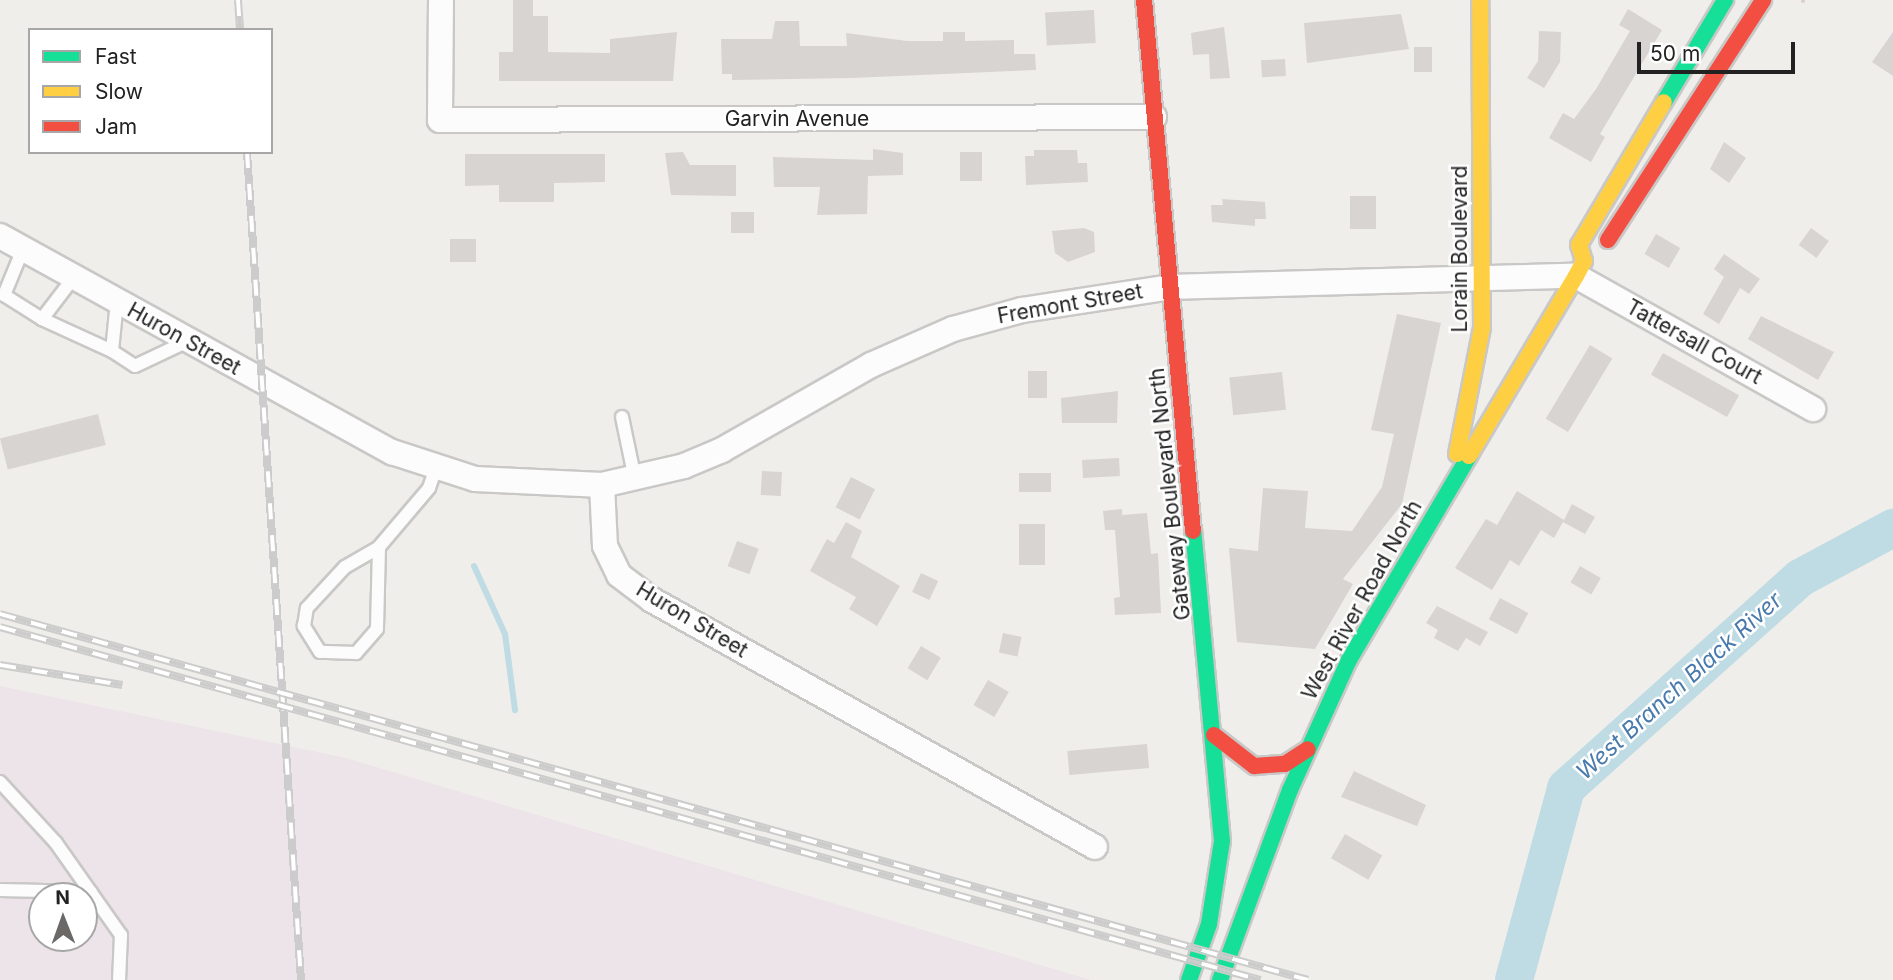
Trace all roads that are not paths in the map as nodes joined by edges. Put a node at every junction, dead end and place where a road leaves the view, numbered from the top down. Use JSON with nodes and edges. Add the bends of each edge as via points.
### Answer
{"nodes":[{"id":1,"x":441,"y":0,"type":"edge"},
{"id":2,"x":1144,"y":0,"type":"edge"},
{"id":3,"x":1480,"y":0,"type":"edge"},
{"id":4,"x":1725,"y":0,"type":"edge"},
{"id":5,"x":1763,"y":0,"type":"edge"},
{"id":6,"x":1154,"y":117,"type":"junction"},
{"id":7,"x":0,"y":236,"type":"edge"},
{"id":8,"x":23,"y":249,"type":"junction"},
{"id":9,"x":1580,"y":268,"type":"junction"},
{"id":10,"x":74,"y":277,"type":"junction"},
{"id":11,"x":1483,"y":279,"type":"junction"},
{"id":12,"x":1171,"y":287,"type":"junction"},
{"id":13,"x":117,"y":302,"type":"junction"},
{"id":14,"x":42,"y":319,"type":"junction"},
{"id":15,"x":188,"y":341,"type":"junction"},
{"id":16,"x":111,"y":351,"type":"junction"},
{"id":17,"x":1813,"y":409,"type":"dead end"},
{"id":18,"x":622,"y":417,"type":"dead end"},
{"id":19,"x":436,"y":468,"type":"junction"},
{"id":20,"x":635,"y":479,"type":"junction"},
{"id":21,"x":602,"y":485,"type":"junction"},
{"id":22,"x":1446,"y":494,"type":"junction"},
{"id":23,"x":379,"y":547,"type":"junction"},
{"id":24,"x":1214,"y":734,"type":"junction"},
{"id":25,"x":1308,"y":749,"type":"junction"},
{"id":26,"x":0,"y":782,"type":"edge"},
{"id":27,"x":1095,"y":847,"type":"dead end"},
{"id":28,"x":83,"y":882,"type":"edge"},
{"id":29,"x":0,"y":890,"type":"edge"},
{"id":30,"x":28,"y":891,"type":"edge"},
{"id":31,"x":98,"y":902,"type":"edge"},
{"id":32,"x":119,"y":980,"type":"edge"},
{"id":33,"x":1189,"y":980,"type":"edge"},
{"id":34,"x":1220,"y":980,"type":"edge"}],
"edges":[{"from":1,"to":6,"type":"street","name":"Garvin Avenue","via":[[440,120]]},
{"from":2,"to":6,"type":"main road","name":"Gateway Boulevard North"},
{"from":3,"to":11,"type":"main road","name":"Lorain Boulevard"},
{"from":4,"to":9,"type":"main road","name":"West River Road North","via":[[1579,245]]},
{"from":5,"to":9,"type":"main road","name":"West River Road North","via":[[1596,258]]},
{"from":6,"to":12,"type":"main road","name":"Gateway Boulevard North"},
{"from":7,"to":8,"type":"street","name":"Huron Street"},
{"from":8,"to":10,"type":"street","name":"Huron Street"},
{"from":8,"to":14,"type":"lane","via":[[4,295]]},
{"from":9,"to":11,"type":"street","name":"Fremont Street"},
{"from":9,"to":17,"type":"street","name":"Tattersall Court"},
{"from":9,"to":22,"type":"main road","name":"West River Road North"},
{"from":10,"to":13,"type":"street","name":"Huron Street"},
{"from":10,"to":14,"type":"lane"},
{"from":11,"to":12,"type":"street","name":"Fremont Street"},
{"from":11,"to":22,"type":"main road","name":"Lorain Boulevard","via":[[1476,373]]},
{"from":12,"to":20,"type":"street","name":"Fremont Street","via":[[1022,310],[953,329],[871,365],[722,450]]},
{"from":12,"to":24,"type":"main road","name":"Gateway Boulevard North"},
{"from":13,"to":15,"type":"street","name":"Huron Street"},
{"from":13,"to":16,"type":"lane"},
{"from":14,"to":16,"type":"lane"},
{"from":15,"to":16,"type":"lane","via":[[135,366]]},
{"from":15,"to":19,"type":"street","name":"Huron Street","via":[[392,452]]},
{"from":18,"to":20,"type":"lane"},
{"from":19,"to":21,"type":"street","name":"Huron Street","via":[[540,487]]},
{"from":19,"to":23,"type":"lane","via":[[429,488]]},
{"from":20,"to":21,"type":"street","name":"Fremont Street"},
{"from":21,"to":27,"type":"street","name":"Huron Street","via":[[605,546],[619,575],[652,600]]},
{"from":22,"to":25,"type":"main road","name":"West River Road North","via":[[1349,660]]},
{"from":23,"to":23,"type":"lane","via":[[345,567],[307,608],[304,626],[320,652],[356,653],[377,629]]},
{"from":24,"to":25,"type":"main road","via":[[1254,766],[1285,764]]},
{"from":24,"to":33,"type":"main road","name":"Gateway Boulevard North","via":[[1222,841],[1217,882]]},
{"from":25,"to":34,"type":"main road","name":"West River Road North"},
{"from":26,"to":28,"type":"lane"},
{"from":29,"to":30,"type":"lane"},
{"from":31,"to":32,"type":"lane","via":[[121,935]]}]}
